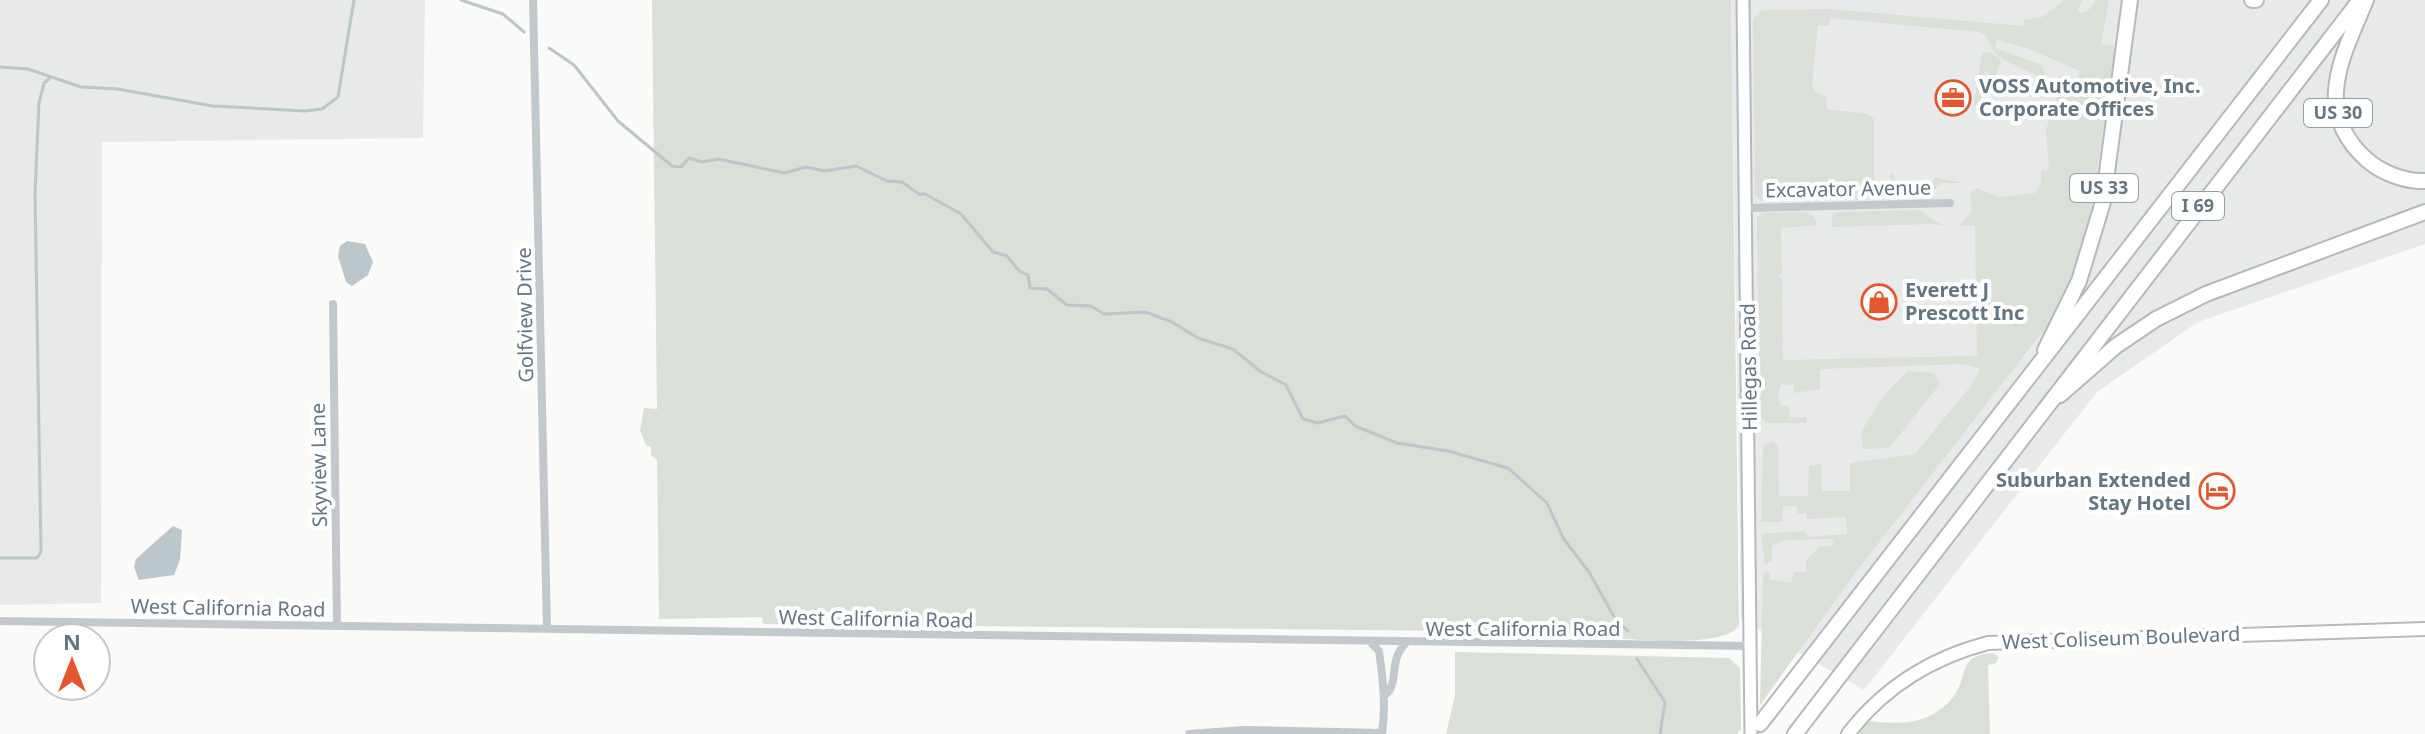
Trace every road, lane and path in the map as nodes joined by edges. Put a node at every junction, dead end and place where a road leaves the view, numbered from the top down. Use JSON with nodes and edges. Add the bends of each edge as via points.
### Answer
{"nodes":[{"id":1,"x":533,"y":0,"type":"edge"},
{"id":2,"x":1743,"y":0,"type":"edge"},
{"id":3,"x":2130,"y":0,"type":"edge"},
{"id":4,"x":2321,"y":0,"type":"edge"},
{"id":5,"x":2360,"y":0,"type":"edge"},
{"id":6,"x":2366,"y":0,"type":"edge"},
{"id":7,"x":2425,"y":181,"type":"edge"},
{"id":8,"x":1950,"y":203,"type":"dead end"},
{"id":9,"x":1746,"y":208,"type":"junction"},
{"id":10,"x":2425,"y":212,"type":"edge"},
{"id":11,"x":333,"y":304,"type":"dead end"},
{"id":12,"x":2040,"y":365,"type":"junction"},
{"id":13,"x":2038,"y":414,"type":"junction"},
{"id":14,"x":0,"y":621,"type":"edge"},
{"id":15,"x":337,"y":626,"type":"junction"},
{"id":16,"x":547,"y":629,"type":"junction"},
{"id":17,"x":2425,"y":629,"type":"edge"},
{"id":18,"x":1371,"y":643,"type":"junction"},
{"id":19,"x":1405,"y":644,"type":"junction"},
{"id":20,"x":1751,"y":646,"type":"junction"},
{"id":21,"x":1385,"y":695,"type":"junction"},
{"id":22,"x":1755,"y":729,"type":"edge"},
{"id":23,"x":1189,"y":734,"type":"edge"},
{"id":24,"x":1382,"y":734,"type":"edge"},
{"id":25,"x":1795,"y":734,"type":"edge"},
{"id":26,"x":1848,"y":734,"type":"edge"}],
"edges":[{"from":1,"to":16,"type":"street","name":"Golfview Drive"},
{"from":2,"to":9,"type":"main road","name":"Hillegas Road"},
{"from":3,"to":12,"type":"highway","number":"US 33","via":[[2103,202],[2092,243]]},
{"from":4,"to":12,"type":"highway","number":"I 69"},
{"from":5,"to":13,"type":"highway","number":"I 69"},
{"from":6,"to":7,"type":"highway","number":"US 30","via":[[2337,73],[2338,119],[2351,145],[2371,164],[2393,176]]},
{"from":8,"to":9,"type":"street","name":"Excavator Avenue"},
{"from":9,"to":20,"type":"main road","name":"Hillegas Road"},
{"from":10,"to":13,"type":"highway","via":[[2206,294],[2156,319],[2116,346]]},
{"from":11,"to":15,"type":"street","name":"Skyview Lane"},
{"from":12,"to":22,"type":"highway","number":"I 69"},
{"from":13,"to":25,"type":"highway","number":"I 69"},
{"from":14,"to":15,"type":"street","name":"West California Road"},
{"from":15,"to":16,"type":"street","name":"West California Road"},
{"from":16,"to":18,"type":"street","name":"West California Road"},
{"from":17,"to":26,"type":"main road","name":"West Coliseum Boulevard","via":[[1988,643],[1938,659],[1904,679]]},
{"from":18,"to":19,"type":"street","name":"West California Road"},
{"from":18,"to":21,"type":"street","via":[[1379,651]]},
{"from":19,"to":20,"type":"street","name":"West California Road"},
{"from":19,"to":21,"type":"street","via":[[1394,657],[1392,687]]},
{"from":20,"to":22,"type":"main road","name":"Hillegas Road"},
{"from":21,"to":24,"type":"street"},
{"from":23,"to":24,"type":"street"}]}
